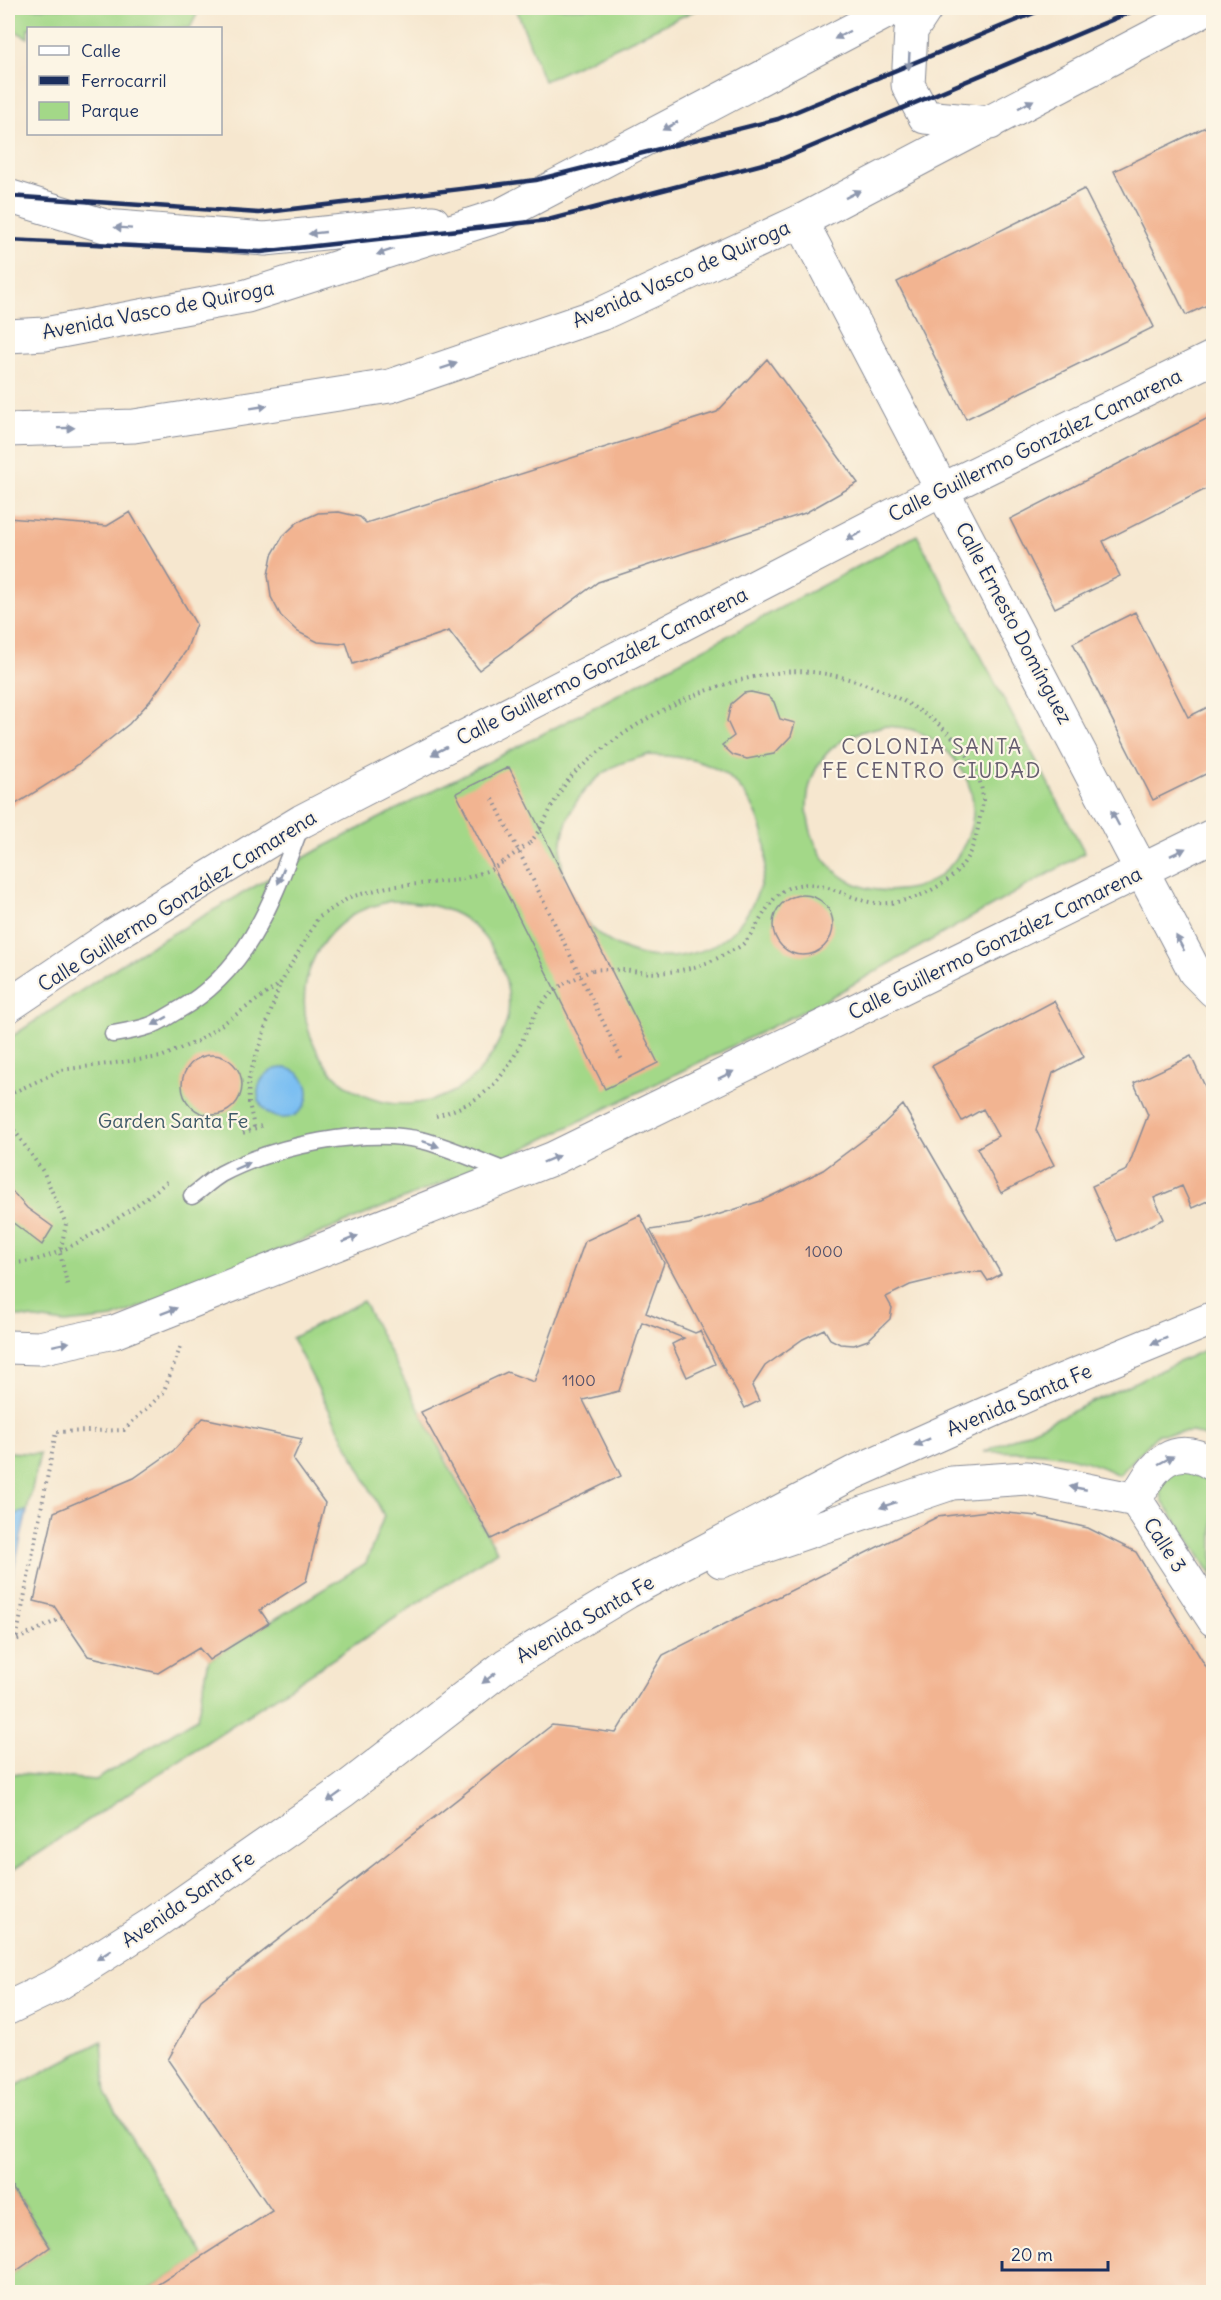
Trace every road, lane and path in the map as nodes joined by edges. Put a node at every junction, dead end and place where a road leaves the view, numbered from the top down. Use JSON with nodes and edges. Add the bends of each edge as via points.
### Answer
{"nodes":[{"id":1,"x":894,"y":8,"type":"edge"},
{"id":2,"x":926,"y":8,"type":"edge"},
{"id":3,"x":1207,"y":8,"type":"edge"},
{"id":4,"x":990,"y":123,"type":"junction"},
{"id":5,"x":8,"y":196,"type":"edge"},
{"id":6,"x":501,"y":215,"type":"junction"},
{"id":7,"x":801,"y":221,"type":"junction"},
{"id":8,"x":8,"y":336,"type":"edge"},
{"id":9,"x":1214,"y":357,"type":"edge"},
{"id":10,"x":8,"y":430,"type":"edge"},
{"id":11,"x":944,"y":489,"type":"junction"},
{"id":12,"x":493,"y":799,"type":"dead end"},
{"id":13,"x":302,"y":821,"type":"junction"},
{"id":14,"x":1214,"y":835,"type":"edge"},
{"id":15,"x":490,"y":870,"type":"dead end"},
{"id":16,"x":1142,"y":870,"type":"junction"},
{"id":17,"x":280,"y":984,"type":"dead end"},
{"id":18,"x":564,"y":984,"type":"dead end"},
{"id":19,"x":1214,"y":991,"type":"edge"},
{"id":20,"x":8,"y":1006,"type":"edge"},
{"id":21,"x":113,"y":1034,"type":"dead end"},
{"id":22,"x":622,"y":1060,"type":"dead end"},
{"id":23,"x":8,"y":1095,"type":"edge"},
{"id":24,"x":254,"y":1127,"type":"dead end"},
{"id":25,"x":514,"y":1174,"type":"junction"},
{"id":26,"x":192,"y":1196,"type":"dead end"},
{"id":27,"x":69,"y":1288,"type":"dead end"},
{"id":28,"x":198,"y":1300,"type":"junction"},
{"id":29,"x":1214,"y":1318,"type":"edge"},
{"id":30,"x":8,"y":1347,"type":"edge"},
{"id":31,"x":1214,"y":1465,"type":"edge"},
{"id":32,"x":1136,"y":1500,"type":"junction"},
{"id":33,"x":627,"y":1592,"type":"junction"},
{"id":34,"x":62,"y":1618,"type":"dead end"},
{"id":35,"x":1214,"y":1620,"type":"edge"},
{"id":36,"x":8,"y":2008,"type":"edge"}],
"edges":[{"from":1,"to":6,"type":"street","name":"Avenida Vasco de Quiroga","one_way":true},
{"from":2,"to":4,"type":"street","one_way":true,"via":[[911,31],[908,85],[925,117]]},
{"from":4,"to":3,"type":"street","name":"Avenida Vasco de Quiroga","one_way":true},
{"from":7,"to":4,"type":"street","name":"Avenida Vasco de Quiroga","one_way":true},
{"from":6,"to":5,"type":"street","one_way":true,"via":[[265,239],[105,226]]},
{"from":6,"to":8,"type":"street","name":"Avenida Vasco de Quiroga","one_way":true,"via":[[247,296],[45,334]]},
{"from":10,"to":7,"type":"street","name":"Avenida Vasco de Quiroga","one_way":true,"via":[[134,426],[390,386],[601,314]]},
{"from":7,"to":11,"type":"street","name":"Calle Ernesto Domínguez"},
{"from":9,"to":11,"type":"street","name":"Calle Guillermo González Camarena"},
{"from":11,"to":13,"type":"street","name":"Calle Guillermo González Camarena","one_way":true},
{"from":16,"to":11,"type":"street","name":"Calle Ernesto Domínguez","one_way":true},
{"from":12,"to":22,"type":"path"},
{"from":13,"to":20,"type":"street","name":"Calle Guillermo González Camarena","via":[[115,934]]},
{"from":13,"to":21,"type":"lane","one_way":true,"via":[[253,939],[225,972],[200,998],[150,1026]]},
{"from":16,"to":14,"type":"street","name":"Calle Guillermo González Camarena","one_way":true},
{"from":15,"to":18,"type":"path","bridge":true,"via":[[530,843],[577,770],[647,718],[677,701],[728,683],[787,671],[845,677],[888,693],[919,710],[963,749],[977,774],[983,800],[968,856],[949,880],[927,893],[875,903],[812,884],[787,888],[745,944],[713,962],[674,971],[592,970]]},
{"from":19,"to":16,"type":"street","name":"Calle Ernesto Domínguez","one_way":true,"via":[[1195,972]]},
{"from":25,"to":16,"type":"street","name":"Calle Guillermo González Camarena","one_way":true,"via":[[565,1153]]},
{"from":17,"to":24,"type":"path","via":[[248,1080]]},
{"from":23,"to":27,"type":"path","via":[[12,1127],[44,1173],[66,1224],[60,1253]]},
{"from":26,"to":25,"type":"lane","one_way":true,"via":[[221,1175],[263,1157],[315,1142],[363,1136],[424,1141]]},
{"from":28,"to":25,"type":"street","name":"Calle Guillermo González Camarena","one_way":true},
{"from":30,"to":28,"type":"street","name":"Calle Guillermo González Camarena","one_way":true,"via":[[39,1348],[104,1334]]},
{"from":28,"to":34,"type":"path","via":[[163,1393],[124,1430],[56,1432],[16,1640]]},
{"from":29,"to":33,"type":"street","name":"Avenida Santa Fe","one_way":true,"via":[[1034,1392],[853,1473]]},
{"from":32,"to":31,"type":"street","one_way":true,"via":[[1153,1470],[1171,1456],[1188,1455]]},
{"from":32,"to":33,"type":"street","one_way":true,"via":[[1027,1478],[951,1483]]},
{"from":32,"to":35,"type":"street","name":"Calle 3"},
{"from":33,"to":36,"type":"street","name":"Avenida Santa Fe","one_way":true,"via":[[506,1665],[343,1791],[154,1923],[58,1984]]}]}
